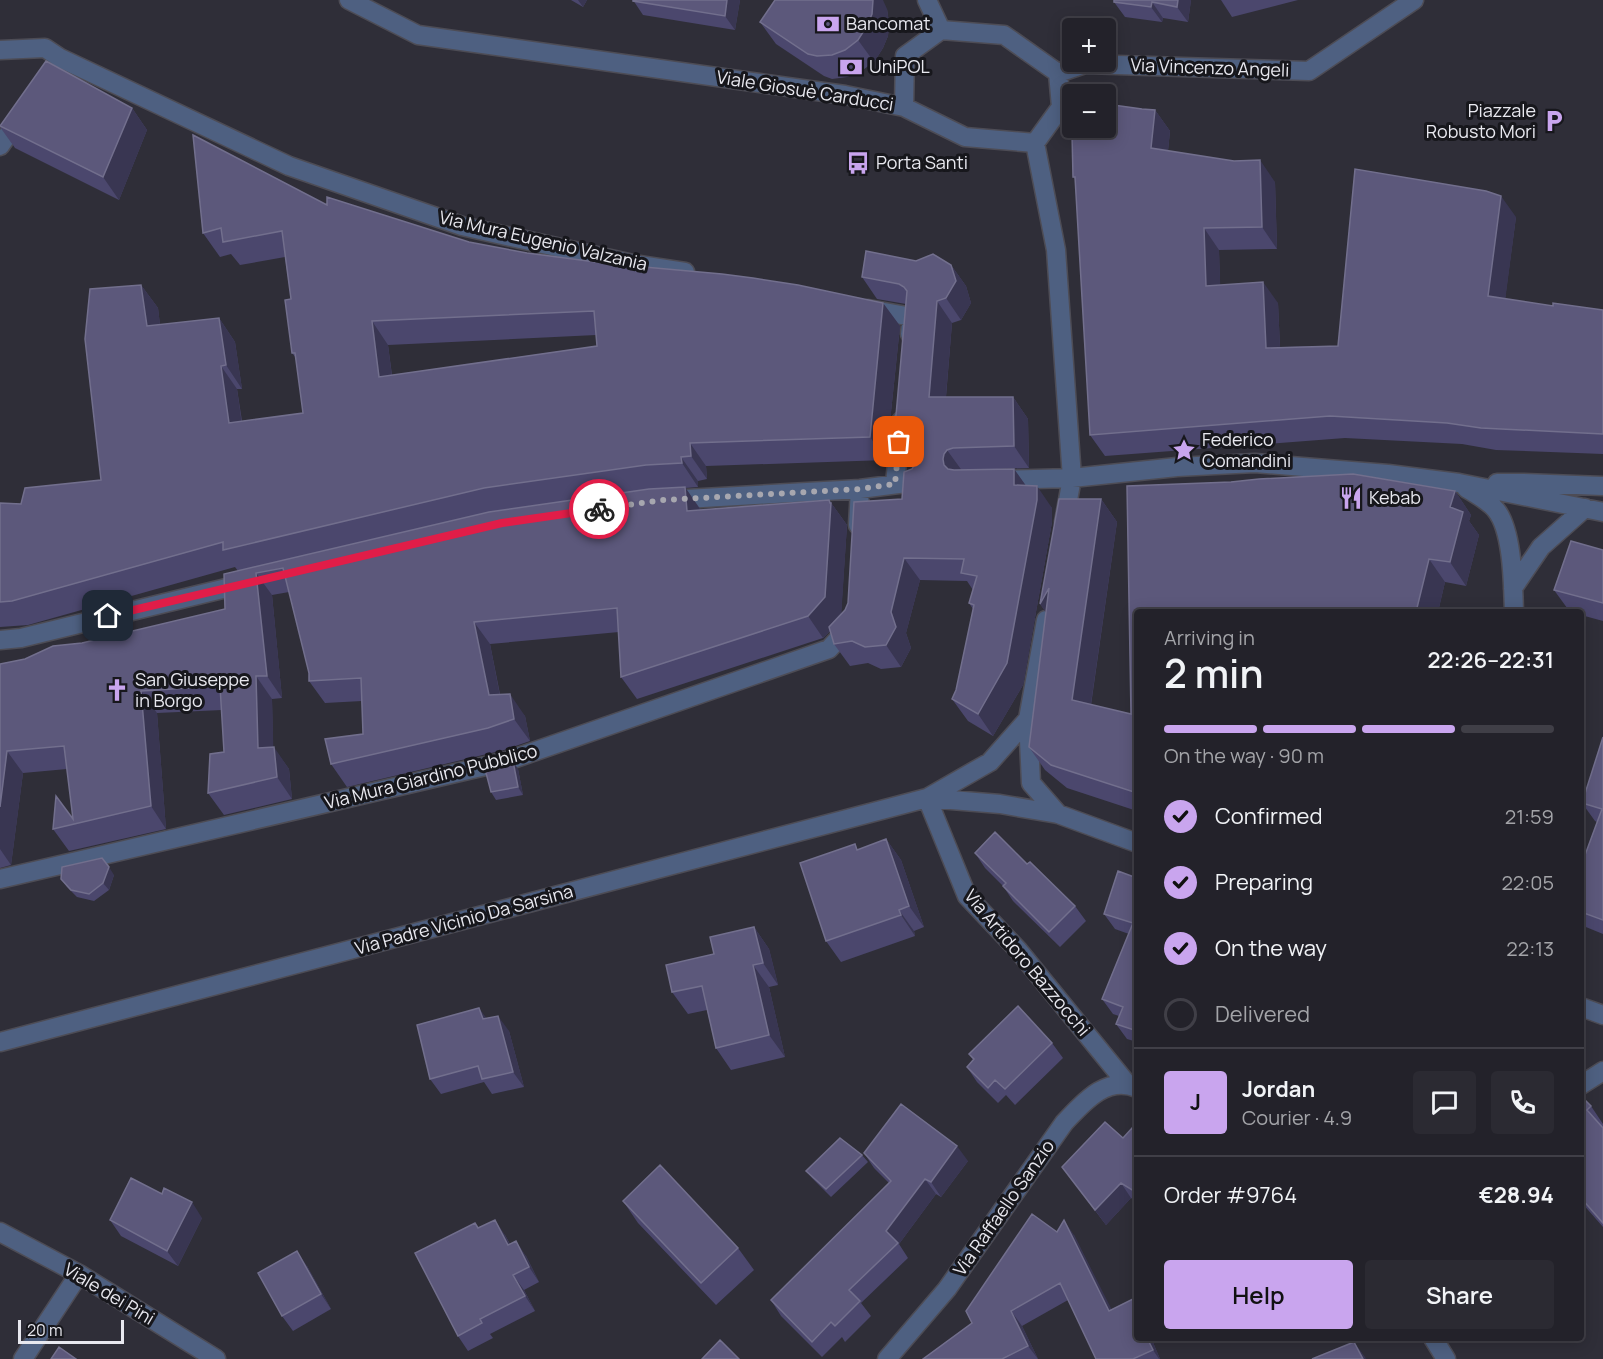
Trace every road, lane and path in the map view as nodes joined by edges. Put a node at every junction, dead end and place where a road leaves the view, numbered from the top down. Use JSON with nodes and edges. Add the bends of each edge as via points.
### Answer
{"nodes":[{"id":1,"x":349,"y":0,"type":"edge"},
{"id":2,"x":927,"y":0,"type":"edge"},
{"id":3,"x":1414,"y":0,"type":"edge"},
{"id":4,"x":941,"y":30,"type":"junction"},
{"id":5,"x":0,"y":50,"type":"edge"},
{"id":6,"x":1058,"y":73,"type":"junction"},
{"id":7,"x":26,"y":107,"type":"edge"},
{"id":8,"x":904,"y":107,"type":"junction"},
{"id":9,"x":1035,"y":143,"type":"junction"},
{"id":10,"x":0,"y":146,"type":"edge"},
{"id":11,"x":697,"y":274,"type":"edge"},
{"id":12,"x":848,"y":305,"type":"edge"},
{"id":13,"x":908,"y":350,"type":"edge"},
{"id":14,"x":903,"y":406,"type":"edge"},
{"id":15,"x":1072,"y":478,"type":"junction"},
{"id":16,"x":980,"y":480,"type":"edge"},
{"id":17,"x":920,"y":482,"type":"edge"},
{"id":18,"x":1459,"y":483,"type":"junction"},
{"id":19,"x":895,"y":484,"type":"junction"},
{"id":20,"x":1603,"y":486,"type":"edge"},
{"id":21,"x":860,"y":489,"type":"junction"},
{"id":22,"x":653,"y":501,"type":"edge"},
{"id":23,"x":1594,"y":510,"type":"edge"},
{"id":24,"x":1061,"y":536,"type":"edge"},
{"id":25,"x":857,"y":545,"type":"edge"},
{"id":26,"x":258,"y":580,"type":"edge"},
{"id":27,"x":1513,"y":588,"type":"junction"},
{"id":28,"x":1049,"y":604,"type":"edge"},
{"id":29,"x":1514,"y":609,"type":"edge"},
{"id":30,"x":852,"y":613,"type":"edge"},
{"id":31,"x":0,"y":640,"type":"edge"},
{"id":32,"x":1028,"y":719,"type":"junction"},
{"id":33,"x":927,"y":798,"type":"junction"},
{"id":34,"x":1058,"y":814,"type":"junction"},
{"id":35,"x":1134,"y":842,"type":"edge"},
{"id":36,"x":0,"y":879,"type":"edge"},
{"id":37,"x":1584,"y":1008,"type":"edge"},
{"id":38,"x":1603,"y":1015,"type":"edge"},
{"id":39,"x":0,"y":1042,"type":"edge"},
{"id":40,"x":1603,"y":1071,"type":"edge"},
{"id":41,"x":1584,"y":1083,"type":"edge"},
{"id":42,"x":1132,"y":1086,"type":"edge"},
{"id":43,"x":0,"y":1232,"type":"edge"},
{"id":44,"x":79,"y":1274,"type":"junction"},
{"id":45,"x":1435,"y":1341,"type":"edge"},
{"id":46,"x":23,"y":1359,"type":"edge"},
{"id":47,"x":216,"y":1359,"type":"edge"},
{"id":48,"x":887,"y":1359,"type":"edge"},
{"id":49,"x":1446,"y":1359,"type":"edge"}],
"edges":[{"from":1,"to":8,"type":"street","name":"Viale Giosuè Carducci","via":[[418,35],[846,95]]},
{"from":2,"to":4,"type":"street"},
{"from":3,"to":6,"type":"street","name":"Via Vincenzo Angeli","via":[[1309,71],[1085,64]]},
{"from":4,"to":6,"type":"street","via":[[1004,35]]},
{"from":4,"to":8,"type":"street","via":[[905,56]]},
{"from":5,"to":11,"type":"street","name":"Via Mura Eugenio Valzania","via":[[45,48],[56,63],[289,166],[462,226],[633,264]]},
{"from":6,"to":9,"type":"street","via":[[1061,107]]},
{"from":7,"to":10,"type":"street"},
{"from":8,"to":9,"type":"street","name":"Viale Giosuè Carducci","via":[[965,137]]},
{"from":9,"to":15,"type":"street","via":[[1056,250]]},
{"from":12,"to":13,"type":"street","via":[[912,317]]},
{"from":14,"to":19,"type":"street"},
{"from":15,"to":16,"type":"street"},
{"from":15,"to":18,"type":"street","via":[[1255,463]]},
{"from":15,"to":24,"type":"street"},
{"from":17,"to":19,"type":"street"},
{"from":18,"to":20,"type":"street"},
{"from":18,"to":23,"type":"street"},
{"from":18,"to":27,"type":"street","via":[[1496,509],[1505,525]]},
{"from":19,"to":21,"type":"street"},
{"from":21,"to":22,"type":"street"},
{"from":21,"to":25,"type":"street"},
{"from":23,"to":27,"type":"street","via":[[1541,547]]},
{"from":26,"to":31,"type":"street"},
{"from":27,"to":29,"type":"street"},
{"from":28,"to":32,"type":"street"},
{"from":30,"to":36,"type":"street","name":"Via Mura Giardino Pubblico","via":[[852,624],[829,649],[507,761]]},
{"from":32,"to":33,"type":"street","name":"Via Padre Vicinio Da Sarsina","via":[[990,762]]},
{"from":32,"to":34,"type":"street","via":[[1031,783]]},
{"from":33,"to":34,"type":"street","name":"Via Padre Vicinio Da Sarsina"},
{"from":33,"to":39,"type":"street","name":"Via Padre Vicinio Da Sarsina"},
{"from":33,"to":42,"type":"street","name":"Via Artidoro Bazzocchi","via":[[967,896]]},
{"from":34,"to":35,"type":"street","name":"Via Padre Vicinio Da Sarsina"},
{"from":37,"to":38,"type":"street"},
{"from":40,"to":41,"type":"street"},
{"from":42,"to":48,"type":"street","name":"Via Raffaello Sanzio","via":[[1104,1088],[1084,1101],[1064,1123],[947,1289]]},
{"from":43,"to":44,"type":"street","name":"Viale dei Pini"},
{"from":44,"to":46,"type":"street"},
{"from":44,"to":47,"type":"street","name":"Viale dei Pini"},
{"from":45,"to":49,"type":"street"}]}
